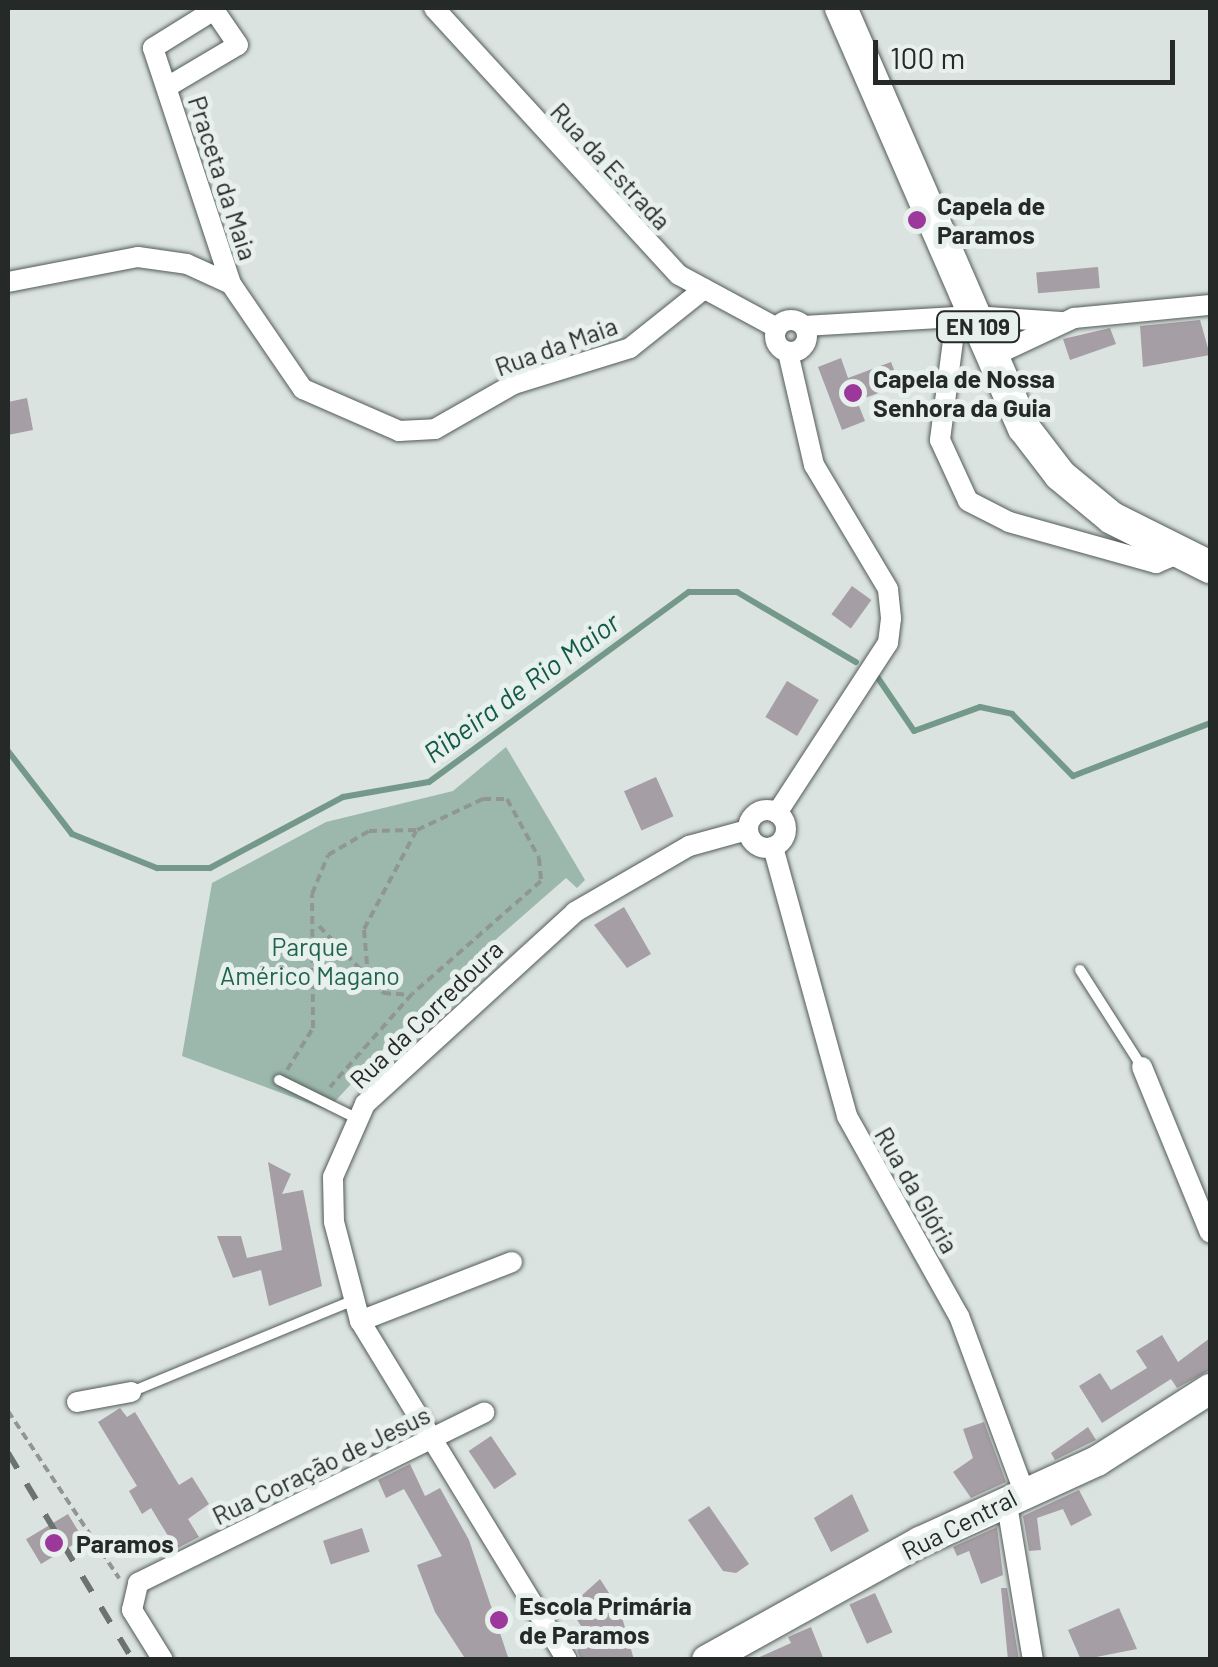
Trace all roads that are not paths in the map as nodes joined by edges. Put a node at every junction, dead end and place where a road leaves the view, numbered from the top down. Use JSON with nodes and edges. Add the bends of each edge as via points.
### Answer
{"nodes":[{"id":1,"x":434,"y":8,"type":"edge"},
{"id":2,"x":842,"y":8,"type":"edge"},
{"id":3,"x":166,"y":87,"type":"dead end"},
{"id":4,"x":8,"y":282,"type":"edge"},
{"id":5,"x":231,"y":284,"type":"junction"},
{"id":6,"x":704,"y":289,"type":"junction"},
{"id":7,"x":1210,"y":305,"type":"edge"},
{"id":8,"x":964,"y":317,"type":"junction"},
{"id":9,"x":1061,"y":322,"type":"junction"},
{"id":10,"x":804,"y":326,"type":"junction"},
{"id":11,"x":777,"y":328,"type":"junction"},
{"id":12,"x":788,"y":352,"type":"junction"},
{"id":13,"x":991,"y":358,"type":"junction"},
{"id":14,"x":1177,"y":554,"type":"junction"},
{"id":15,"x":1210,"y":567,"type":"edge"},
{"id":16,"x":776,"y":813,"type":"junction"},
{"id":17,"x":748,"y":830,"type":"junction"},
{"id":18,"x":772,"y":848,"type":"junction"},
{"id":19,"x":1080,"y":970,"type":"dead end"},
{"id":20,"x":1142,"y":1067,"type":"joint"},
{"id":21,"x":279,"y":1080,"type":"road end"},
{"id":22,"x":356,"y":1118,"type":"junction"},
{"id":23,"x":1210,"y":1234,"type":"edge"},
{"id":24,"x":512,"y":1262,"type":"dead end"},
{"id":25,"x":354,"y":1300,"type":"junction"},
{"id":26,"x":360,"y":1321,"type":"junction"},
{"id":27,"x":1210,"y":1389,"type":"edge"},
{"id":28,"x":131,"y":1392,"type":"joint"},
{"id":29,"x":77,"y":1402,"type":"dead end"},
{"id":30,"x":484,"y":1412,"type":"dead end"},
{"id":31,"x":428,"y":1440,"type":"junction"},
{"id":32,"x":1015,"y":1498,"type":"junction"},
{"id":33,"x":163,"y":1660,"type":"edge"},
{"id":34,"x":566,"y":1660,"type":"edge"},
{"id":35,"x":707,"y":1660,"type":"edge"},
{"id":36,"x":1033,"y":1660,"type":"edge"}],
"edges":[{"from":1,"to":6,"type":"street","name":"Rua da Estrada","via":[[611,207]]},
{"from":2,"to":8,"type":"main road","number":"EN 109"},
{"from":3,"to":5,"type":"street","name":"Praceta da Maia"},
{"from":4,"to":5,"type":"street","via":[[138,257],[187,264]]},
{"from":5,"to":6,"type":"street","name":"Rua da Maia","via":[[303,389],[399,431],[435,429],[514,384],[630,348]]},
{"from":6,"to":11,"type":"street","name":"Rua da Estrada"},
{"from":7,"to":9,"type":"street"},
{"from":8,"to":9,"type":"street"},
{"from":8,"to":10,"type":"street"},
{"from":8,"to":13,"type":"main road","number":"EN 109"},
{"from":8,"to":14,"type":"street","via":[[940,440],[968,500],[1010,522],[1156,563]]},
{"from":9,"to":13,"type":"street"},
{"from":10,"to":11,"type":"street","via":[[790,320]]},
{"from":10,"to":12,"type":"street","via":[[806,342]]},
{"from":11,"to":12,"type":"street"},
{"from":12,"to":16,"type":"street","via":[[814,465],[880,574],[892,618],[888,643]]},
{"from":13,"to":14,"type":"main road","number":"EN 109","via":[[1060,475]]},
{"from":14,"to":15,"type":"main road","number":"EN 109"},
{"from":16,"to":17,"type":"street","via":[[760,812]]},
{"from":16,"to":18,"type":"street","via":[[785,835]]},
{"from":17,"to":18,"type":"street","via":[[756,845]]},
{"from":17,"to":22,"type":"street","name":"Rua da Corredoura","via":[[689,846],[575,912],[399,1067]]},
{"from":18,"to":32,"type":"street","name":"Rua da Glória","via":[[847,1116],[959,1316]]},
{"from":19,"to":20,"type":"lane"},
{"from":20,"to":23,"type":"street"},
{"from":21,"to":22,"type":"lane"},
{"from":22,"to":25,"type":"street","name":"Rua da Corredoura","via":[[333,1177]]},
{"from":24,"to":26,"type":"street"},
{"from":25,"to":26,"type":"street","name":"Rua da Corredoura"},
{"from":25,"to":28,"type":"lane"},
{"from":26,"to":31,"type":"street","name":"Rua da Corredoura"},
{"from":27,"to":32,"type":"street","name":"Rua Central","via":[[1098,1461]]},
{"from":28,"to":29,"type":"street"},
{"from":30,"to":31,"type":"street","name":"Rua Coração de Jesus"},
{"from":31,"to":33,"type":"street","name":"Rua Coração de Jesus","via":[[130,1595]]},
{"from":31,"to":34,"type":"street","name":"Rua da Corredoura"},
{"from":32,"to":35,"type":"street","name":"Rua Central"},
{"from":32,"to":36,"type":"street","name":"Rua da Glória"}]}
